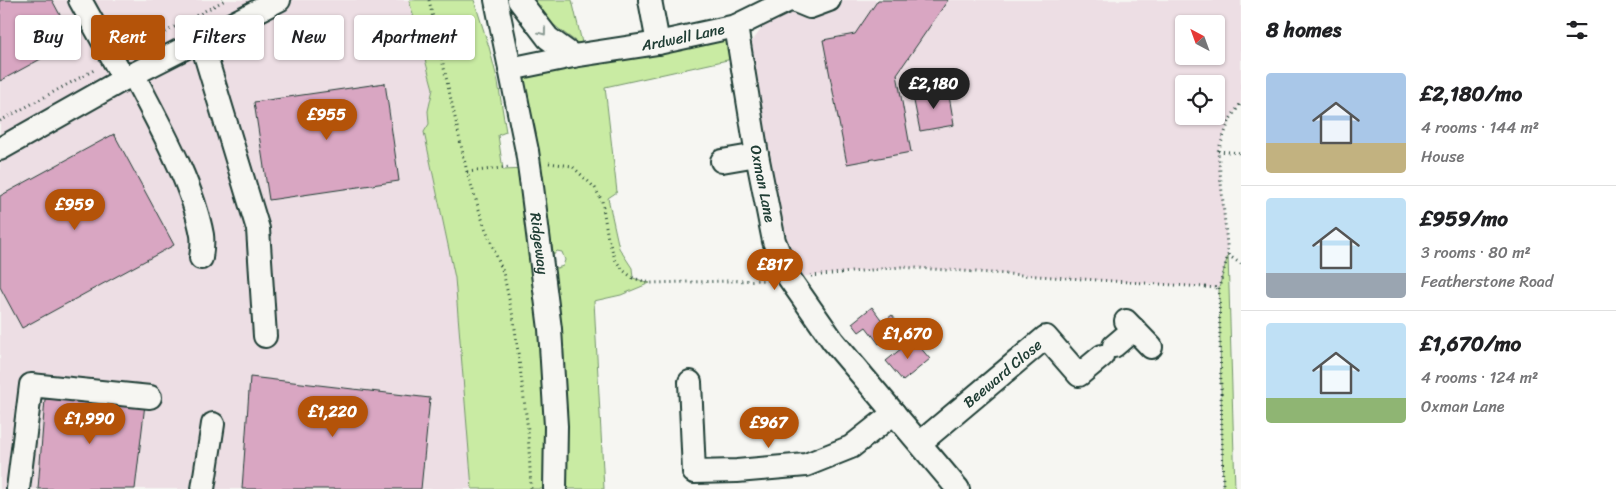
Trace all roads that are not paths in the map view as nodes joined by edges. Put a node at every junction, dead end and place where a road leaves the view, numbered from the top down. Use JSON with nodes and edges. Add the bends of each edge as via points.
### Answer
{"nodes":[{"id":1,"x":80,"y":0,"type":"edge"},
{"id":2,"x":279,"y":0,"type":"edge"},
{"id":3,"x":482,"y":0,"type":"edge"},
{"id":4,"x":496,"y":0,"type":"edge"},
{"id":5,"x":519,"y":0,"type":"edge"},
{"id":6,"x":650,"y":0,"type":"edge"},
{"id":7,"x":791,"y":0,"type":"edge"},
{"id":8,"x":829,"y":0,"type":"edge"},
{"id":9,"x":251,"y":15,"type":"edge"},
{"id":10,"x":736,"y":26,"type":"junction"},
{"id":11,"x":658,"y":43,"type":"junction"},
{"id":12,"x":175,"y":54,"type":"edge"},
{"id":13,"x":573,"y":56,"type":"junction"},
{"id":14,"x":208,"y":60,"type":"edge"},
{"id":15,"x":510,"y":69,"type":"junction"},
{"id":16,"x":129,"y":77,"type":"junction"},
{"id":17,"x":0,"y":149,"type":"edge"},
{"id":18,"x":756,"y":155,"type":"junction"},
{"id":19,"x":722,"y":161,"type":"dead end"},
{"id":20,"x":201,"y":258,"type":"dead end"},
{"id":21,"x":265,"y":336,"type":"dead end"},
{"id":22,"x":1151,"y":347,"type":"dead end"},
{"id":23,"x":690,"y":382,"type":"dead end"},
{"id":24,"x":150,"y":397,"type":"dead end"},
{"id":25,"x":894,"y":413,"type":"junction"},
{"id":26,"x":213,"y":424,"type":"dead end"},
{"id":27,"x":920,"y":443,"type":"junction"},
{"id":28,"x":18,"y":489,"type":"edge"},
{"id":29,"x":203,"y":489,"type":"edge"},
{"id":30,"x":555,"y":489,"type":"edge"},
{"id":31,"x":958,"y":489,"type":"edge"}],
"edges":[{"from":1,"to":16,"type":"street"},
{"from":2,"to":9,"type":"street"},
{"from":3,"to":15,"type":"street"},
{"from":4,"to":15,"type":"street","name":"Ridgeway"},
{"from":5,"to":13,"type":"street","one_way":true,"via":[[548,38]]},
{"from":6,"to":11,"type":"street"},
{"from":7,"to":8,"type":"street","via":[[810,7]]},
{"from":7,"to":10,"type":"street","name":"Ardwell Lane"},
{"from":10,"to":11,"type":"street","name":"Ardwell Lane"},
{"from":10,"to":18,"type":"street","name":"Oxman Lane"},
{"from":11,"to":13,"type":"street","name":"Ardwell Lane"},
{"from":12,"to":16,"type":"street"},
{"from":13,"to":15,"type":"street","name":"Ardwell Lane"},
{"from":14,"to":21,"type":"street","via":[[258,229]]},
{"from":15,"to":30,"type":"street","name":"Ridgeway","via":[[528,165],[550,329],[556,426]]},
{"from":16,"to":17,"type":"street"},
{"from":16,"to":20,"type":"street","via":[[171,148],[190,193],[202,236]]},
{"from":18,"to":19,"type":"street"},
{"from":18,"to":25,"type":"street","name":"Oxman Lane","via":[[774,241],[789,278],[833,341]]},
{"from":22,"to":27,"type":"street","name":"Beeward Close","via":[[1130,325],[1108,351],[1080,375],[1046,337]]},
{"from":23,"to":25,"type":"street","via":[[694,472],[806,465],[851,447]]},
{"from":24,"to":28,"type":"street","via":[[31,385]]},
{"from":25,"to":27,"type":"street","name":"Oxman Lane"},
{"from":26,"to":29,"type":"street"},
{"from":27,"to":31,"type":"street","name":"Oxman Lane"}]}
